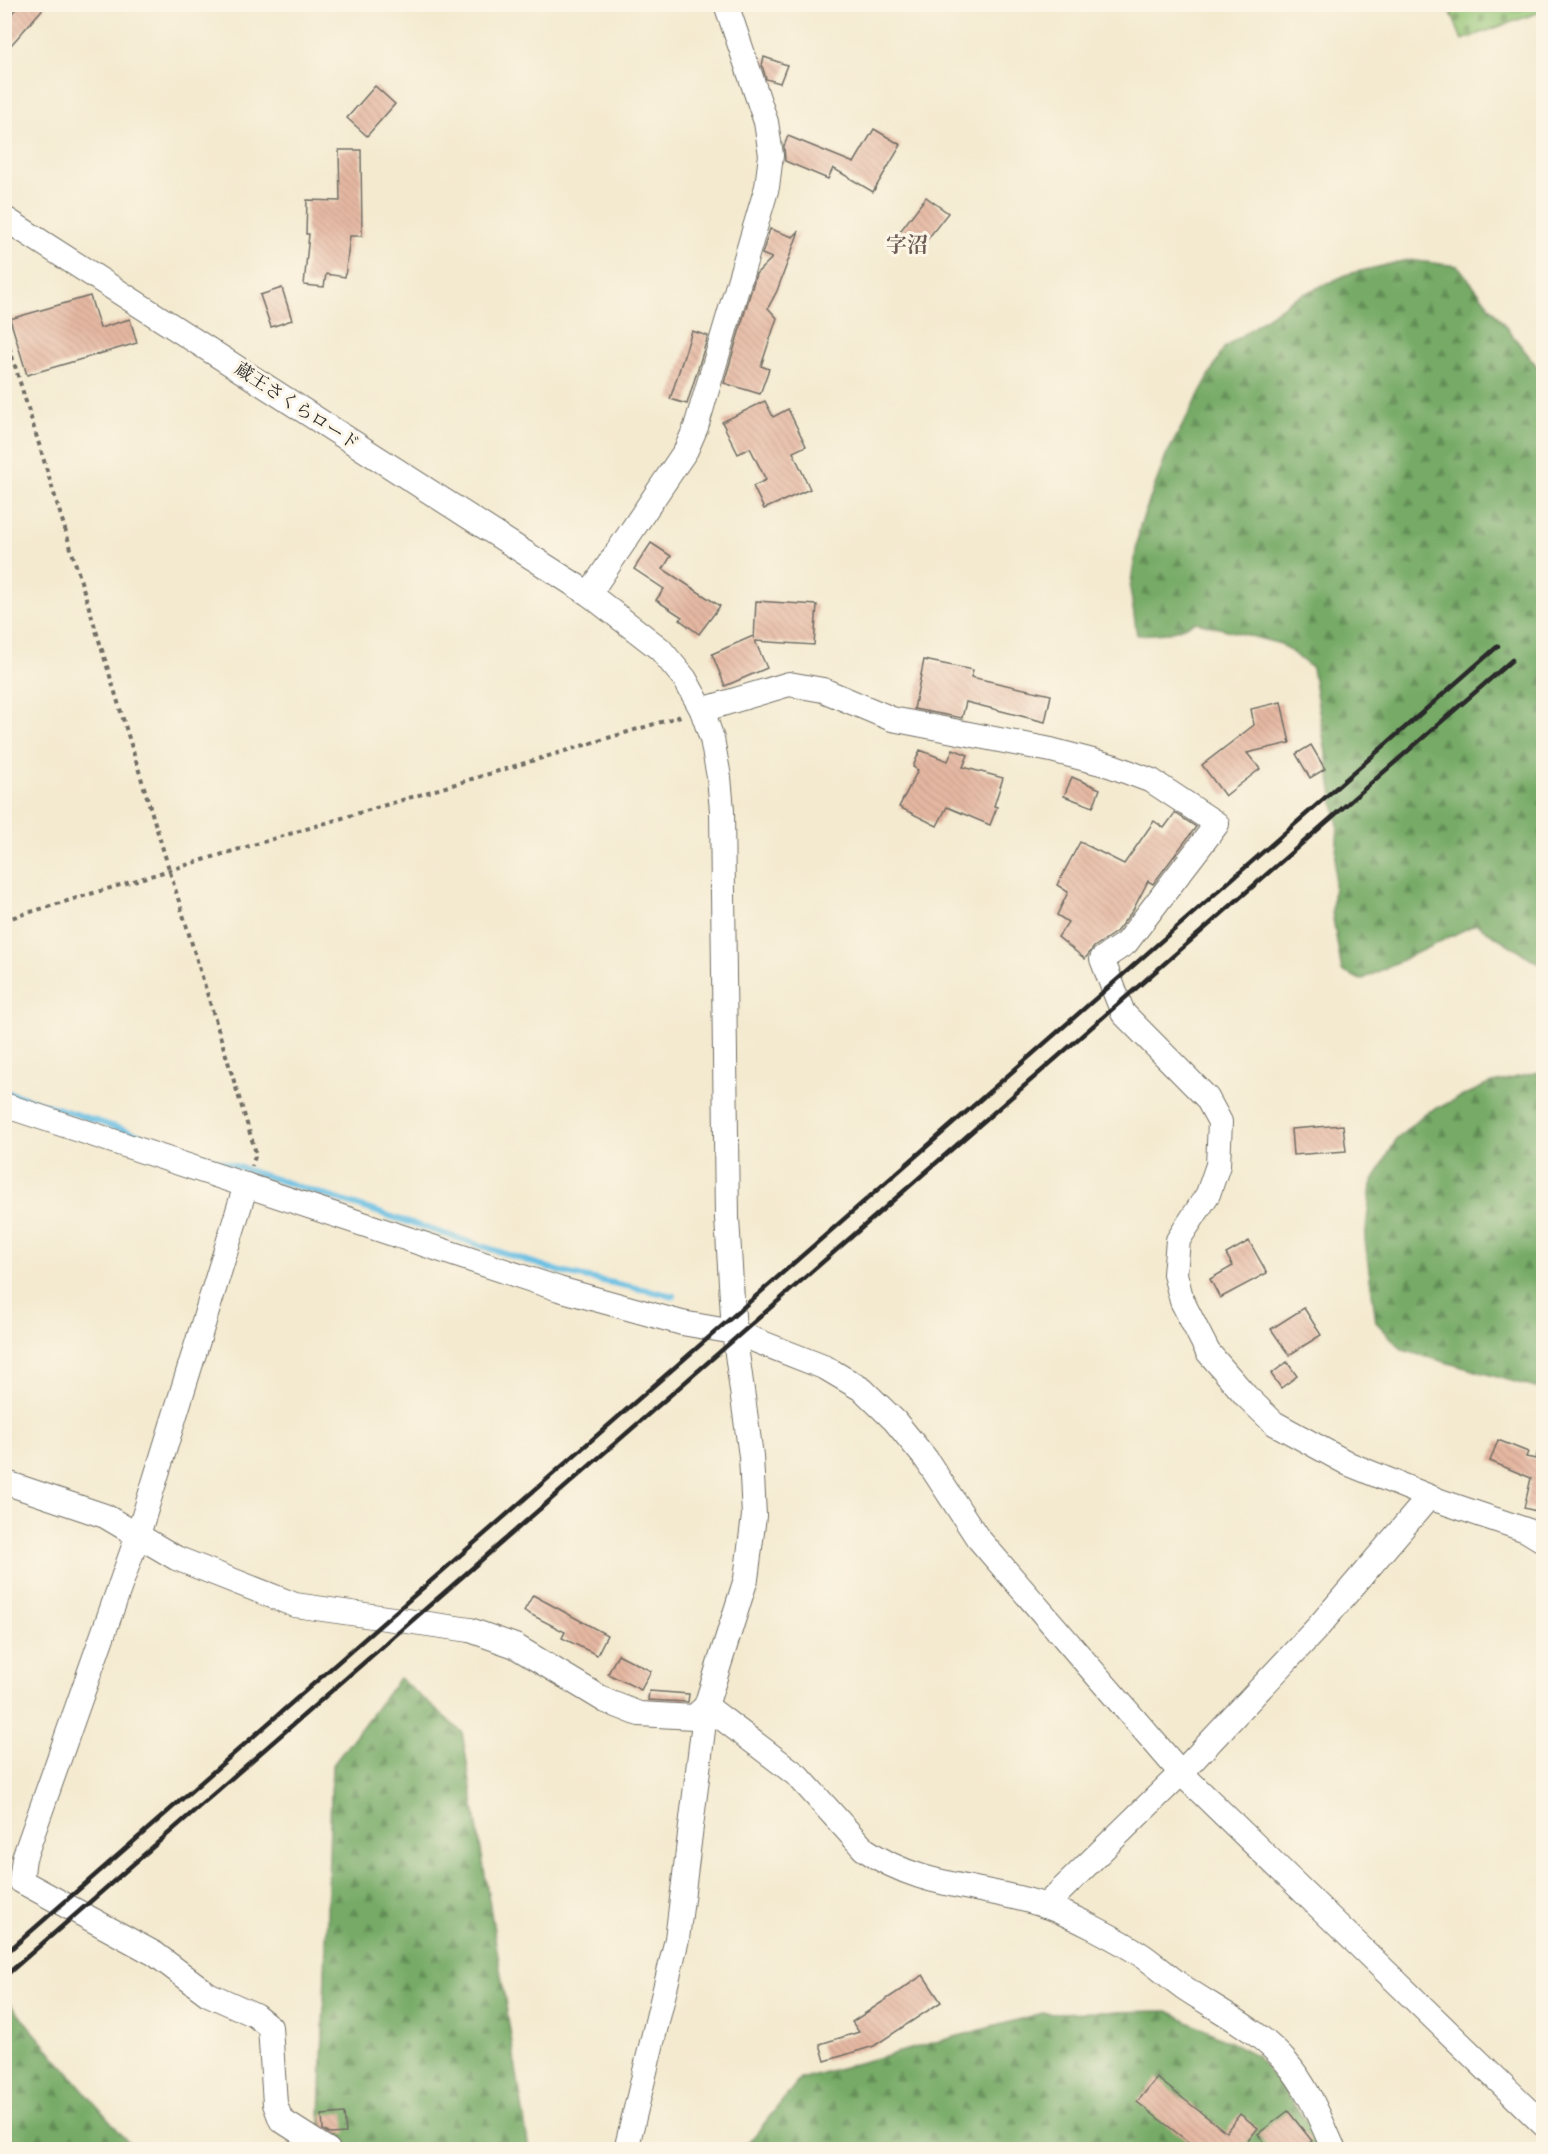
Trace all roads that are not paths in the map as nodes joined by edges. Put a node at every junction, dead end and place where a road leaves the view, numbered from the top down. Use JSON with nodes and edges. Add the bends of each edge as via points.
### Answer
{"nodes":[{"id":1,"x":726,"y":4,"type":"edge"},
{"id":2,"x":4,"y":218,"type":"edge"},
{"id":3,"x":589,"y":594,"type":"junction"},
{"id":4,"x":702,"y":710,"type":"junction"},
{"id":5,"x":4,"y":1106,"type":"edge"},
{"id":6,"x":249,"y":1174,"type":"junction"},
{"id":7,"x":734,"y":1332,"type":"junction"},
{"id":8,"x":4,"y":1482,"type":"edge"},
{"id":9,"x":1429,"y":1497,"type":"junction"},
{"id":10,"x":138,"y":1535,"type":"junction"},
{"id":11,"x":1544,"y":1540,"type":"edge"},
{"id":12,"x":706,"y":1706,"type":"junction"},
{"id":13,"x":1181,"y":1773,"type":"junction"},
{"id":14,"x":1045,"y":1906,"type":"junction"},
{"id":15,"x":1544,"y":2125,"type":"edge"},
{"id":16,"x":328,"y":2150,"type":"edge"},
{"id":17,"x":626,"y":2150,"type":"edge"},
{"id":18,"x":1334,"y":2150,"type":"edge"}],
"edges":[{"from":1,"to":3,"type":"street","via":[[766,122],[771,156],[767,187],[689,443]]},
{"from":2,"to":3,"type":"street","name":"蔵王さくらロード"},
{"from":3,"to":4,"type":"street","name":"蔵王さくらロード","via":[[660,649],[685,679]]},
{"from":4,"to":7,"type":"street","name":"蔵王さくらロード","via":[[714,748],[722,811],[727,1218]]},
{"from":4,"to":9,"type":"street","via":[[789,684],[823,690],[892,719],[1112,766],[1152,781],[1217,824],[1126,943],[1102,959],[1123,1013],[1207,1098],[1220,1122],[1218,1165],[1208,1194],[1178,1240],[1175,1274],[1182,1301],[1208,1352],[1274,1423],[1350,1464]]},
{"from":5,"to":6,"type":"street"},
{"from":6,"to":7,"type":"street","via":[[559,1289],[682,1323]]},
{"from":6,"to":10,"type":"street"},
{"from":7,"to":12,"type":"street","name":"蔵王さくらロード","via":[[751,1456],[754,1516],[746,1579]]},
{"from":7,"to":13,"type":"street","via":[[826,1368],[863,1390],[895,1421],[926,1459],[976,1537]]},
{"from":8,"to":10,"type":"street","via":[[105,1516]]},
{"from":9,"to":11,"type":"street","via":[[1526,1530]]},
{"from":9,"to":13,"type":"street","via":[[1318,1627]]},
{"from":10,"to":12,"type":"street","via":[[176,1558],[295,1605],[470,1630],[488,1636],[515,1646],[606,1701],[639,1714],[693,1717]]},
{"from":10,"to":16,"type":"street","via":[[24,1858],[21,1881],[155,1954],[208,1994],[255,2015],[270,2027],[275,2104],[281,2120]]},
{"from":12,"to":14,"type":"street","via":[[798,1776],[864,1849],[876,1857],[928,1881]]},
{"from":12,"to":17,"type":"street","name":"蔵王さくらロード","via":[[678,1939]]},
{"from":13,"to":14,"type":"street"},
{"from":13,"to":15,"type":"street"},
{"from":14,"to":18,"type":"street","via":[[1141,1955],[1244,2025],[1285,2060],[1306,2089]]}]}
